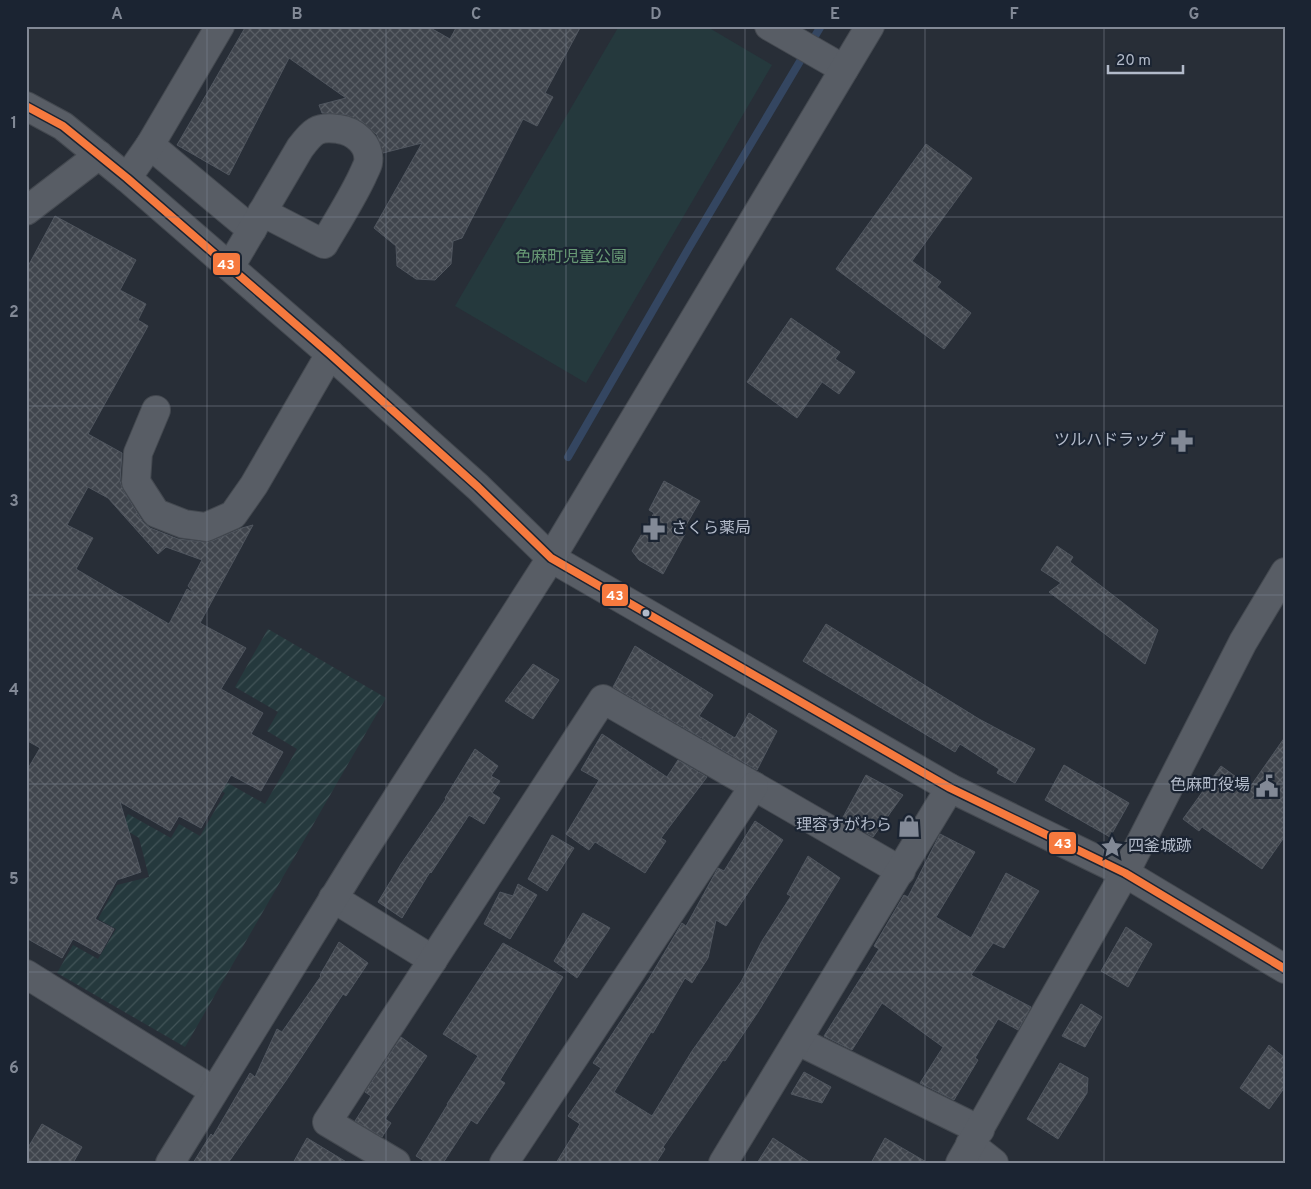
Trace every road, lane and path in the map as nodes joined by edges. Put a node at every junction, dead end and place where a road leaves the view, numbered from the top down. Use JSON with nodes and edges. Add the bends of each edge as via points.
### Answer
{"nodes":[{"id":1,"x":220,"y":26,"type":"edge"},
{"id":2,"x":769,"y":26,"type":"edge"},
{"id":3,"x":870,"y":26,"type":"edge"},
{"id":4,"x":844,"y":69,"type":"junction"},
{"id":5,"x":26,"y":106,"type":"edge"},
{"id":6,"x":150,"y":145,"type":"junction"},
{"id":7,"x":99,"y":155,"type":"junction"},
{"id":8,"x":127,"y":178,"type":"junction"},
{"id":9,"x":26,"y":211,"type":"edge"},
{"id":10,"x":230,"y":267,"type":"junction"},
{"id":11,"x":330,"y":354,"type":"junction"},
{"id":12,"x":156,"y":410,"type":"dead end"},
{"id":13,"x":551,"y":558,"type":"junction"},
{"id":14,"x":1285,"y":572,"type":"edge"},
{"id":15,"x":754,"y":786,"type":"junction"},
{"id":16,"x":950,"y":788,"type":"junction"},
{"id":17,"x":901,"y":872,"type":"junction"},
{"id":18,"x":1125,"y":873,"type":"junction"},
{"id":19,"x":333,"y":898,"type":"junction"},
{"id":20,"x":433,"y":960,"type":"junction"},
{"id":21,"x":1285,"y":969,"type":"edge"},
{"id":22,"x":26,"y":974,"type":"edge"},
{"id":23,"x":798,"y":1041,"type":"junction"},
{"id":24,"x":214,"y":1091,"type":"junction"},
{"id":25,"x":970,"y":1146,"type":"edge"},
{"id":26,"x":170,"y":1163,"type":"edge"},
{"id":27,"x":396,"y":1163,"type":"edge"},
{"id":28,"x":504,"y":1163,"type":"edge"},
{"id":29,"x":723,"y":1163,"type":"edge"},
{"id":30,"x":994,"y":1163,"type":"edge"}],
"edges":[{"from":1,"to":6,"type":"street"},
{"from":2,"to":4,"type":"street"},
{"from":3,"to":4,"type":"street"},
{"from":4,"to":13,"type":"street"},
{"from":5,"to":7,"type":"street","via":[[63,126]]},
{"from":6,"to":8,"type":"street"},
{"from":6,"to":10,"type":"street","via":[[257,221]]},
{"from":7,"to":8,"type":"street"},
{"from":7,"to":9,"type":"street"},
{"from":8,"to":10,"type":"street"},
{"from":10,"to":11,"type":"street"},
{"from":11,"to":12,"type":"street","via":[[254,485],[233,515],[206,527],[184,524],[156,513],[136,482],[138,453]]},
{"from":11,"to":13,"type":"street","via":[[478,487]]},
{"from":13,"to":16,"type":"street"},
{"from":13,"to":19,"type":"street"},
{"from":14,"to":18,"type":"street","via":[[1243,642]]},
{"from":15,"to":17,"type":"street"},
{"from":15,"to":20,"type":"street","via":[[603,699]]},
{"from":15,"to":28,"type":"street"},
{"from":16,"to":17,"type":"street"},
{"from":16,"to":18,"type":"street"},
{"from":17,"to":23,"type":"street"},
{"from":18,"to":21,"type":"street"},
{"from":18,"to":25,"type":"street"},
{"from":19,"to":20,"type":"street"},
{"from":19,"to":24,"type":"street"},
{"from":20,"to":27,"type":"street","via":[[327,1122]]},
{"from":22,"to":24,"type":"street"},
{"from":23,"to":25,"type":"street"},
{"from":23,"to":29,"type":"street"},
{"from":24,"to":26,"type":"street"},
{"from":25,"to":30,"type":"street"}]}
